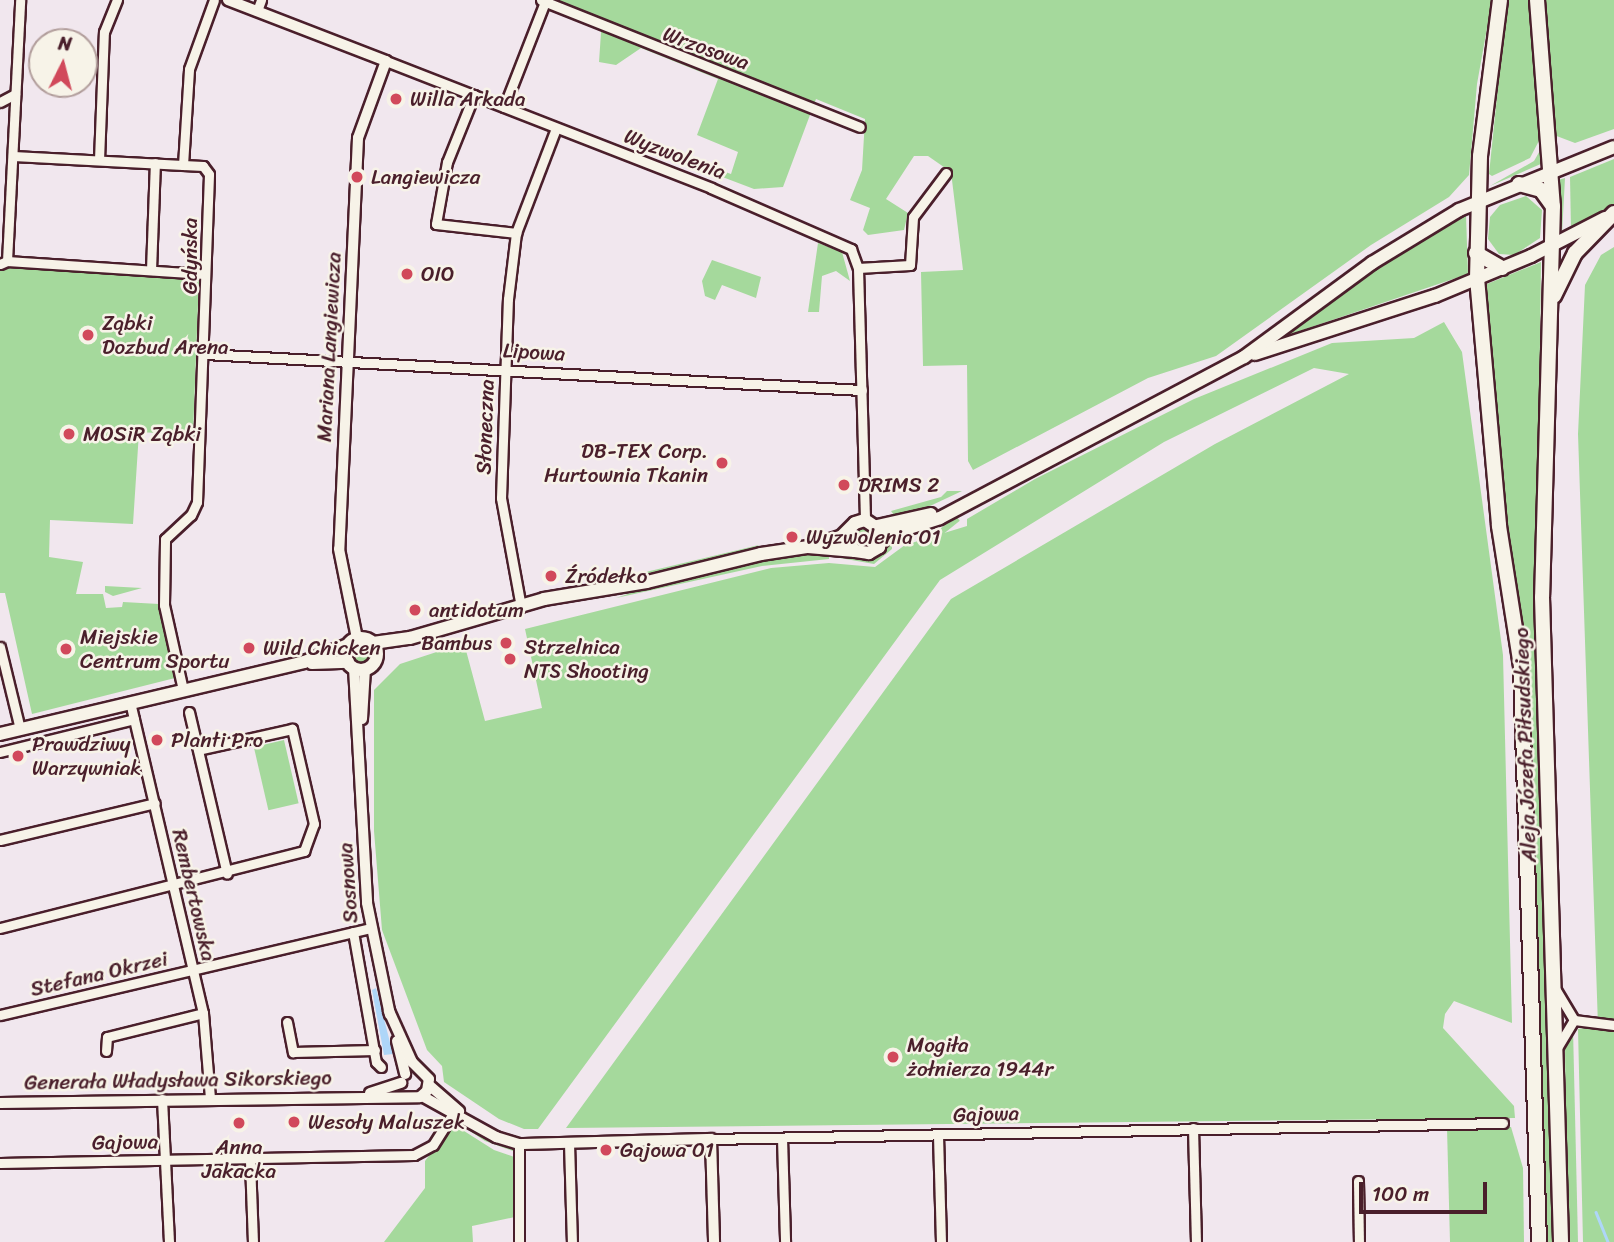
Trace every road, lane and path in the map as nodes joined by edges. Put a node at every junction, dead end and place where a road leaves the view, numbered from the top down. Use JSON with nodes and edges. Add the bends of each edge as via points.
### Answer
{"nodes":[{"id":1,"x":20,"y":0,"type":"edge"},
{"id":2,"x":117,"y":0,"type":"edge"},
{"id":3,"x":214,"y":0,"type":"edge"},
{"id":4,"x":228,"y":0,"type":"edge"},
{"id":5,"x":1500,"y":0,"type":"edge"},
{"id":6,"x":1537,"y":0,"type":"edge"},
{"id":7,"x":543,"y":1,"type":"edge"},
{"id":8,"x":259,"y":6,"type":"edge"},
{"id":9,"x":386,"y":61,"type":"junction"},
{"id":10,"x":15,"y":94,"type":"junction"},
{"id":11,"x":474,"y":95,"type":"junction"},
{"id":12,"x":0,"y":102,"type":"edge"},
{"id":13,"x":504,"y":107,"type":"junction"},
{"id":14,"x":860,"y":127,"type":"dead end"},
{"id":15,"x":556,"y":128,"type":"junction"},
{"id":16,"x":1614,"y":147,"type":"edge"},
{"id":17,"x":13,"y":156,"type":"junction"},
{"id":18,"x":99,"y":160,"type":"junction"},
{"id":19,"x":155,"y":163,"type":"junction"},
{"id":20,"x":183,"y":164,"type":"junction"},
{"id":21,"x":1550,"y":171,"type":"junction"},
{"id":22,"x":946,"y":173,"type":"dead end"},
{"id":23,"x":1519,"y":184,"type":"junction"},
{"id":24,"x":1477,"y":202,"type":"junction"},
{"id":25,"x":1553,"y":206,"type":"junction"},
{"id":26,"x":1614,"y":213,"type":"edge"},
{"id":27,"x":516,"y":233,"type":"junction"},
{"id":28,"x":1552,"y":247,"type":"junction"},
{"id":29,"x":1476,"y":253,"type":"junction"},
{"id":30,"x":3,"y":263,"type":"edge"},
{"id":31,"x":858,"y":268,"type":"junction"},
{"id":32,"x":1502,"y":268,"type":"junction"},
{"id":33,"x":150,"y":270,"type":"junction"},
{"id":34,"x":205,"y":274,"type":"junction"},
{"id":35,"x":1477,"y":278,"type":"junction"},
{"id":36,"x":1549,"y":318,"type":"junction"},
{"id":37,"x":205,"y":354,"type":"junction"},
{"id":38,"x":1244,"y":357,"type":"junction"},
{"id":39,"x":348,"y":360,"type":"junction"},
{"id":40,"x":506,"y":368,"type":"junction"},
{"id":41,"x":862,"y":390,"type":"junction"},
{"id":42,"x":958,"y":508,"type":"junction"},
{"id":43,"x":865,"y":520,"type":"junction"},
{"id":44,"x":877,"y":526,"type":"junction"},
{"id":45,"x":850,"y":529,"type":"junction"},
{"id":46,"x":880,"y":543,"type":"junction"},
{"id":47,"x":808,"y":547,"type":"junction"},
{"id":48,"x":855,"y":551,"type":"junction"},
{"id":49,"x":521,"y":607,"type":"junction"},
{"id":50,"x":411,"y":638,"type":"junction"},
{"id":51,"x":353,"y":642,"type":"junction"},
{"id":52,"x":373,"y":643,"type":"junction"},
{"id":53,"x":0,"y":647,"type":"edge"},
{"id":54,"x":376,"y":660,"type":"junction"},
{"id":55,"x":304,"y":663,"type":"junction"},
{"id":56,"x":356,"y":666,"type":"junction"},
{"id":57,"x":183,"y":690,"type":"junction"},
{"id":58,"x":130,"y":702,"type":"junction"},
{"id":59,"x":189,"y":712,"type":"dead end"},
{"id":60,"x":134,"y":719,"type":"junction"},
{"id":61,"x":20,"y":729,"type":"junction"},
{"id":62,"x":0,"y":734,"type":"edge"},
{"id":63,"x":198,"y":750,"type":"junction"},
{"id":64,"x":0,"y":752,"type":"edge"},
{"id":65,"x":155,"y":803,"type":"junction"},
{"id":66,"x":0,"y":841,"type":"edge"},
{"id":67,"x":227,"y":874,"type":"junction"},
{"id":68,"x":174,"y":886,"type":"junction"},
{"id":69,"x":0,"y":928,"type":"edge"},
{"id":70,"x":370,"y":928,"type":"junction"},
{"id":71,"x":353,"y":932,"type":"junction"},
{"id":72,"x":193,"y":969,"type":"junction"},
{"id":73,"x":1554,"y":984,"type":"junction"},
{"id":74,"x":390,"y":1011,"type":"junction"},
{"id":75,"x":203,"y":1013,"type":"junction"},
{"id":76,"x":0,"y":1015,"type":"edge"},
{"id":77,"x":1574,"y":1020,"type":"junction"},
{"id":78,"x":287,"y":1023,"type":"dead end"},
{"id":79,"x":1614,"y":1026,"type":"edge"},
{"id":80,"x":375,"y":1050,"type":"junction"},
{"id":81,"x":106,"y":1051,"type":"dead end"},
{"id":82,"x":1556,"y":1051,"type":"junction"},
{"id":83,"x":381,"y":1067,"type":"dead end"},
{"id":84,"x":420,"y":1070,"type":"junction"},
{"id":85,"x":403,"y":1079,"type":"junction"},
{"id":86,"x":429,"y":1085,"type":"junction"},
{"id":87,"x":357,"y":1095,"type":"junction"},
{"id":88,"x":407,"y":1095,"type":"junction"},
{"id":89,"x":422,"y":1096,"type":"junction"},
{"id":90,"x":210,"y":1098,"type":"junction"},
{"id":91,"x":162,"y":1099,"type":"junction"},
{"id":92,"x":0,"y":1103,"type":"edge"},
{"id":93,"x":455,"y":1111,"type":"junction"},
{"id":94,"x":1503,"y":1123,"type":"dead end"},
{"id":95,"x":1193,"y":1128,"type":"junction"},
{"id":96,"x":938,"y":1135,"type":"junction"},
{"id":97,"x":782,"y":1138,"type":"junction"},
{"id":98,"x":711,"y":1139,"type":"junction"},
{"id":99,"x":569,"y":1143,"type":"junction"},
{"id":100,"x":519,"y":1144,"type":"junction"},
{"id":101,"x":166,"y":1161,"type":"junction"},
{"id":102,"x":250,"y":1161,"type":"junction"},
{"id":103,"x":0,"y":1163,"type":"edge"},
{"id":104,"x":1357,"y":1181,"type":"dead end"},
{"id":105,"x":169,"y":1242,"type":"edge"},
{"id":106,"x":253,"y":1242,"type":"edge"},
{"id":107,"x":519,"y":1242,"type":"edge"},
{"id":108,"x":572,"y":1242,"type":"edge"},
{"id":109,"x":714,"y":1242,"type":"edge"},
{"id":110,"x":785,"y":1242,"type":"edge"},
{"id":111,"x":941,"y":1242,"type":"edge"},
{"id":112,"x":1196,"y":1242,"type":"edge"},
{"id":113,"x":1359,"y":1242,"type":"edge"},
{"id":114,"x":1539,"y":1242,"type":"edge"},
{"id":115,"x":1561,"y":1242,"type":"edge"}],
"edges":[{"from":1,"to":10,"type":"street"},
{"from":2,"to":18,"type":"street","via":[[104,33]]},
{"from":3,"to":20,"type":"street","via":[[189,69]]},
{"from":4,"to":8,"type":"street","name":"Wyzwolenia"},
{"from":5,"to":24,"type":"main road"},
{"from":6,"to":21,"type":"main road"},
{"from":7,"to":13,"type":"street"},
{"from":7,"to":14,"type":"street","name":"Wrzosowa"},
{"from":8,"to":9,"type":"street","name":"Wyzwolenia"},
{"from":9,"to":11,"type":"street","name":"Wyzwolenia"},
{"from":9,"to":39,"type":"street","name":"Mariana Langiewicza","via":[[358,138]]},
{"from":10,"to":12,"type":"street"},
{"from":10,"to":17,"type":"street"},
{"from":11,"to":13,"type":"street","name":"Wyzwolenia"},
{"from":11,"to":27,"type":"street","via":[[447,162],[436,223]]},
{"from":13,"to":15,"type":"street","name":"Wyzwolenia"},
{"from":15,"to":27,"type":"street","name":"Słoneczna"},
{"from":15,"to":31,"type":"street","name":"Wyzwolenia","via":[[845,244],[855,254]]},
{"from":16,"to":21,"type":"main road"},
{"from":17,"to":18,"type":"street"},
{"from":17,"to":30,"type":"street"},
{"from":18,"to":19,"type":"street"},
{"from":19,"to":20,"type":"street"},
{"from":19,"to":33,"type":"street"},
{"from":20,"to":34,"type":"street","name":"Gdyńska","via":[[203,166],[209,174]]},
{"from":21,"to":23,"type":"main road"},
{"from":21,"to":25,"type":"main road"},
{"from":22,"to":31,"type":"street","via":[[913,217],[909,265]]},
{"from":23,"to":24,"type":"main road"},
{"from":23,"to":25,"type":"main road","via":[[1541,190]]},
{"from":24,"to":29,"type":"main road"},
{"from":24,"to":38,"type":"main road","via":[[1372,263]]},
{"from":25,"to":28,"type":"main road"},
{"from":26,"to":28,"type":"main road"},
{"from":26,"to":36,"type":"main road","via":[[1570,261]]},
{"from":27,"to":40,"type":"street","name":"Słoneczna"},
{"from":28,"to":32,"type":"main road"},
{"from":28,"to":36,"type":"main road","name":"Aleja Józefa Piłsudskiego"},
{"from":29,"to":32,"type":"main road"},
{"from":29,"to":35,"type":"main road","name":"Aleja Józefa Piłsudskiego"},
{"from":30,"to":33,"type":"street"},
{"from":31,"to":41,"type":"street"},
{"from":32,"to":35,"type":"main road"},
{"from":33,"to":34,"type":"street"},
{"from":34,"to":37,"type":"street","name":"Gdyńska"},
{"from":35,"to":38,"type":"main road","via":[[1395,310]]},
{"from":35,"to":114,"type":"main road","name":"Aleja Józefa Piłsudskiego","via":[[1499,526],[1521,667]]},
{"from":36,"to":73,"type":"main road","name":"Aleja Józefa Piłsudskiego","via":[[1542,597]]},
{"from":37,"to":39,"type":"street","name":"Lipowa"},
{"from":37,"to":57,"type":"street","name":"Gdyńska","via":[[197,502],[191,515],[165,539],[164,605]]},
{"from":38,"to":42,"type":"main road"},
{"from":39,"to":40,"type":"street","name":"Lipowa"},
{"from":39,"to":51,"type":"street","name":"Mariana Langiewicza","via":[[339,550]]},
{"from":40,"to":41,"type":"street","name":"Lipowa"},
{"from":40,"to":49,"type":"street","name":"Słoneczna","via":[[501,498]]},
{"from":41,"to":43,"type":"street"},
{"from":42,"to":44,"type":"main road"},
{"from":42,"to":46,"type":"main road","via":[[932,522],[890,534]]},
{"from":43,"to":44,"type":"main road"},
{"from":43,"to":45,"type":"main road"},
{"from":44,"to":46,"type":"main road"},
{"from":45,"to":47,"type":"main road","via":[[838,538]]},
{"from":45,"to":48,"type":"main road","via":[[848,542]]},
{"from":46,"to":48,"type":"main road","via":[[869,553]]},
{"from":47,"to":48,"type":"main road"},
{"from":47,"to":49,"type":"main road","via":[[614,593]]},
{"from":49,"to":50,"type":"main road"},
{"from":50,"to":52,"type":"main road"},
{"from":50,"to":54,"type":"main road"},
{"from":51,"to":52,"type":"main road"},
{"from":51,"to":55,"type":"main road"},
{"from":51,"to":56,"type":"main road"},
{"from":52,"to":54,"type":"main road"},
{"from":53,"to":61,"type":"street"},
{"from":54,"to":56,"type":"main road"},
{"from":55,"to":56,"type":"main road"},
{"from":55,"to":57,"type":"main road"},
{"from":56,"to":70,"type":"street","name":"Sosnowa"},
{"from":57,"to":58,"type":"main road"},
{"from":58,"to":60,"type":"street","name":"Rembertowska"},
{"from":58,"to":61,"type":"main road"},
{"from":59,"to":63,"type":"street"},
{"from":60,"to":64,"type":"street"},
{"from":60,"to":65,"type":"street","name":"Rembertowska"},
{"from":61,"to":62,"type":"main road"},
{"from":63,"to":67,"type":"street"},
{"from":63,"to":67,"type":"street","via":[[292,729],[313,831],[301,854]]},
{"from":65,"to":66,"type":"street"},
{"from":65,"to":68,"type":"street","name":"Rembertowska"},
{"from":67,"to":68,"type":"street"},
{"from":68,"to":69,"type":"street"},
{"from":68,"to":72,"type":"street","name":"Rembertowska"},
{"from":70,"to":71,"type":"street","name":"Stefana Okrzei"},
{"from":70,"to":74,"type":"street","name":"Sosnowa"},
{"from":71,"to":72,"type":"street","name":"Stefana Okrzei"},
{"from":71,"to":80,"type":"street","name":"Sosnowa"},
{"from":72,"to":75,"type":"street","name":"Rembertowska"},
{"from":72,"to":76,"type":"street","name":"Stefana Okrzei"},
{"from":73,"to":77,"type":"street"},
{"from":73,"to":82,"type":"main road","name":"Aleja Józefa Piłsudskiego"},
{"from":74,"to":84,"type":"street","name":"Sosnowa"},
{"from":74,"to":85,"type":"street","name":"Sosnowa"},
{"from":75,"to":81,"type":"street","via":[[107,1037]]},
{"from":75,"to":90,"type":"street","name":"Rembertowska"},
{"from":77,"to":79,"type":"street"},
{"from":77,"to":82,"type":"street"},
{"from":78,"to":80,"type":"street","via":[[293,1052]]},
{"from":80,"to":83,"type":"street","name":"Sosnowa"},
{"from":82,"to":115,"type":"main road","name":"Aleja Józefa Piłsudskiego"},
{"from":84,"to":85,"type":"street","name":"Generała Władysława Sikorskiego"},
{"from":84,"to":86,"type":"street","name":"Sosnowa"},
{"from":85,"to":87,"type":"street","name":"Generała Władysława Sikorskiego"},
{"from":85,"to":88,"type":"street","name":"Sosnowa"},
{"from":86,"to":89,"type":"street"},
{"from":86,"to":93,"type":"street","name":"Gajowa"},
{"from":87,"to":88,"type":"street","name":"Generała Władysława Sikorskiego"},
{"from":87,"to":90,"type":"street","name":"Generała Władysława Sikorskiego"},
{"from":88,"to":89,"type":"street","name":"Generała Władysława Sikorskiego"},
{"from":89,"to":93,"type":"street","name":"Gajowa"},
{"from":90,"to":91,"type":"street","name":"Generała Władysława Sikorskiego"},
{"from":91,"to":92,"type":"street","name":"Generała Władysława Sikorskiego"},
{"from":91,"to":101,"type":"street"},
{"from":93,"to":100,"type":"street","name":"Gajowa","via":[[502,1140]]},
{"from":93,"to":102,"type":"street","name":"Gajowa","via":[[433,1145],[414,1155]]},
{"from":94,"to":95,"type":"street","name":"Gajowa"},
{"from":95,"to":96,"type":"street","name":"Gajowa"},
{"from":95,"to":112,"type":"street"},
{"from":96,"to":97,"type":"street","name":"Gajowa"},
{"from":96,"to":111,"type":"street"},
{"from":97,"to":98,"type":"street","name":"Gajowa"},
{"from":97,"to":110,"type":"street"},
{"from":98,"to":99,"type":"street","name":"Gajowa"},
{"from":98,"to":109,"type":"street"},
{"from":99,"to":100,"type":"street","name":"Gajowa"},
{"from":99,"to":108,"type":"street"},
{"from":100,"to":107,"type":"street"},
{"from":101,"to":102,"type":"street","name":"Gajowa"},
{"from":101,"to":103,"type":"street","name":"Gajowa"},
{"from":101,"to":105,"type":"street"},
{"from":102,"to":106,"type":"street"},
{"from":104,"to":113,"type":"street"}]}
